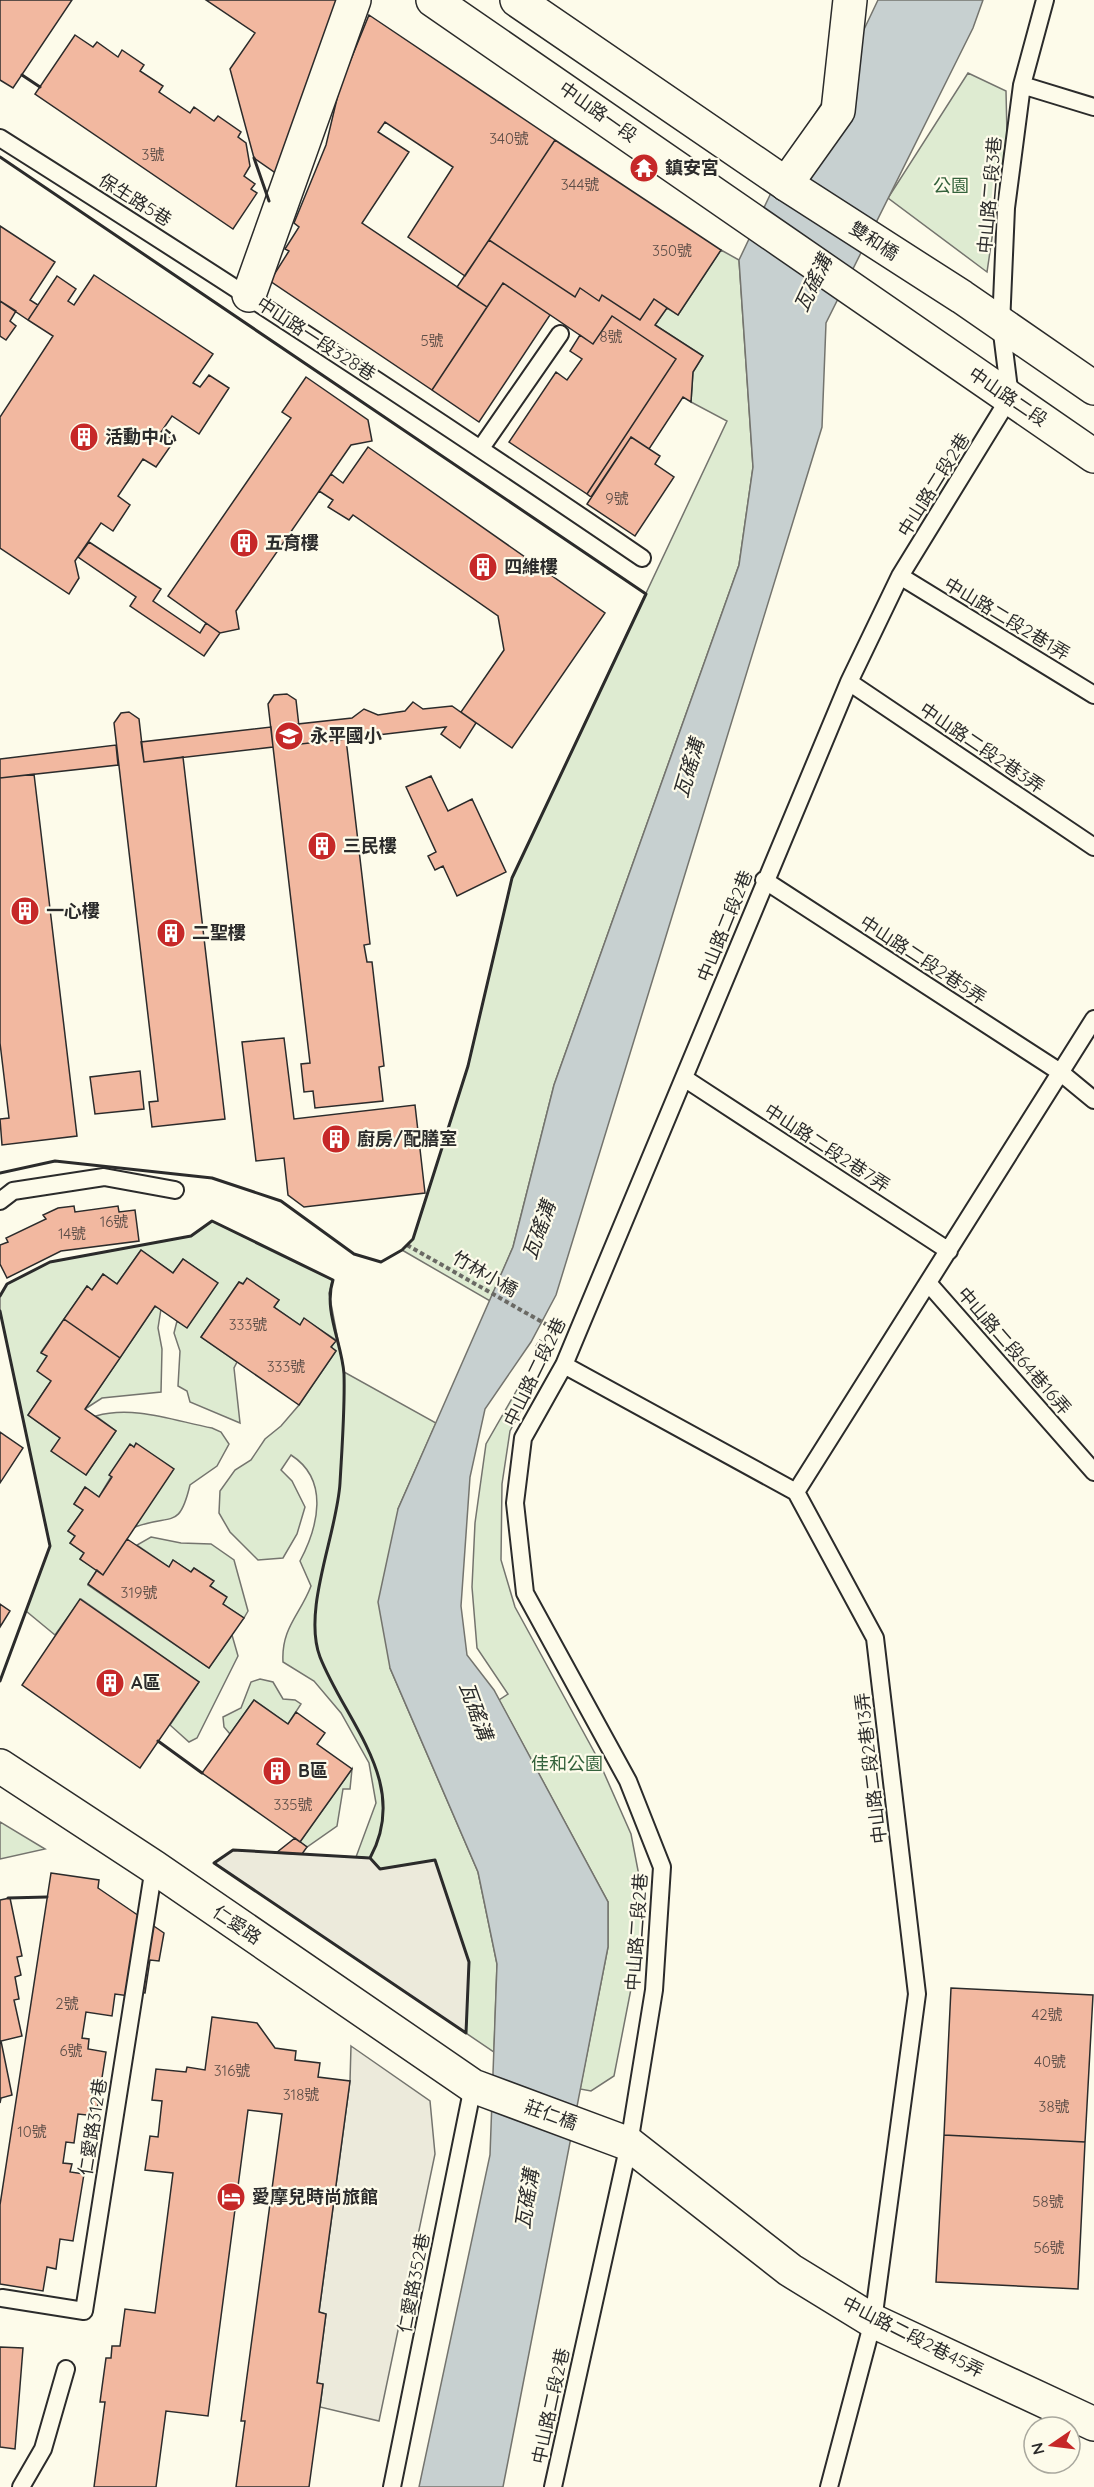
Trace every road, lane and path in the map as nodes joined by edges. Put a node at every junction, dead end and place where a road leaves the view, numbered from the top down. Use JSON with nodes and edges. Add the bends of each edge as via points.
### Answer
{"nodes":[{"id":1,"x":354,"y":0,"type":"edge"},
{"id":2,"x":433,"y":0,"type":"edge"},
{"id":3,"x":517,"y":0,"type":"edge"},
{"id":4,"x":850,"y":0,"type":"edge"},
{"id":5,"x":1045,"y":0,"type":"edge"},
{"id":6,"x":1022,"y":85,"type":"junction"},
{"id":7,"x":1094,"y":106,"type":"edge"},
{"id":8,"x":0,"y":138,"type":"edge"},
{"id":9,"x":786,"y":184,"type":"junction"},
{"id":10,"x":249,"y":295,"type":"junction"},
{"id":11,"x":1000,"y":325,"type":"junction"},
{"id":12,"x":560,"y":333,"type":"dead end"},
{"id":13,"x":923,"y":337,"type":"joint"},
{"id":14,"x":1094,"y":388,"type":"edge"},
{"id":15,"x":1010,"y":398,"type":"junction"},
{"id":16,"x":481,"y":448,"type":"junction"},
{"id":17,"x":1094,"y":456,"type":"edge"},
{"id":18,"x":642,"y":558,"type":"dead end"},
{"id":19,"x":900,"y":576,"type":"junction"},
{"id":20,"x":849,"y":682,"type":"junction"},
{"id":21,"x":1094,"y":695,"type":"edge"},
{"id":22,"x":1094,"y":847,"type":"edge"},
{"id":23,"x":764,"y":880,"type":"junction"},
{"id":24,"x":1094,"y":1019,"type":"edge"},
{"id":25,"x":1060,"y":1072,"type":"junction"},
{"id":26,"x":684,"y":1078,"type":"junction"},
{"id":27,"x":1094,"y":1100,"type":"edge"},
{"id":28,"x":175,"y":1190,"type":"dead end"},
{"id":29,"x":0,"y":1201,"type":"edge"},
{"id":30,"x":407,"y":1245,"type":"dead end"},
{"id":31,"x":949,"y":1251,"type":"junction"},
{"id":32,"x":929,"y":1284,"type":"junction"},
{"id":33,"x":549,"y":1326,"type":"dead end"},
{"id":34,"x":564,"y":1365,"type":"junction"},
{"id":35,"x":1094,"y":1472,"type":"edge"},
{"id":36,"x":796,"y":1492,"type":"junction"},
{"id":37,"x":0,"y":1766,"type":"edge"},
{"id":38,"x":154,"y":1867,"type":"junction"},
{"id":39,"x":473,"y":2086,"type":"junction"},
{"id":40,"x":629,"y":2144,"type":"junction"},
{"id":41,"x":2,"y":2298,"type":"dead end"},
{"id":42,"x":873,"y":2321,"type":"junction"},
{"id":43,"x":66,"y":2368,"type":"dead end"},
{"id":44,"x":1094,"y":2424,"type":"edge"},
{"id":45,"x":21,"y":2487,"type":"edge"},
{"id":46,"x":393,"y":2487,"type":"edge"},
{"id":47,"x":554,"y":2487,"type":"edge"},
{"id":48,"x":830,"y":2487,"type":"edge"}],
"edges":[{"from":1,"to":10,"type":"street","name":"中山路一段328巷"},
{"from":2,"to":13,"type":"street","name":"中山路一段"},
{"from":3,"to":9,"type":"street"},
{"from":4,"to":9,"type":"street","via":[[838,111]]},
{"from":5,"to":6,"type":"lane","name":"中山路二段3巷"},
{"from":6,"to":7,"type":"lane"},
{"from":6,"to":11,"type":"lane","name":"中山路二段3巷","via":[[1006,208]]},
{"from":8,"to":10,"type":"lane","name":"保生路5巷"},
{"from":9,"to":11,"type":"street","name":"雙和橋"},
{"from":10,"to":16,"type":"lane","name":"中山路一段328巷"},
{"from":11,"to":14,"type":"street"},
{"from":11,"to":15,"type":"lane","name":"中山路二段3巷"},
{"from":12,"to":16,"type":"lane"},
{"from":13,"to":15,"type":"street","name":"中山路二段"},
{"from":15,"to":17,"type":"street","name":"中山路二段"},
{"from":15,"to":19,"type":"lane","name":"中山路二段2巷"},
{"from":16,"to":18,"type":"lane","name":"中山路一段328巷"},
{"from":19,"to":20,"type":"lane","name":"中山路二段2巷"},
{"from":19,"to":21,"type":"lane","name":"中山路二段2巷1弄"},
{"from":20,"to":22,"type":"lane","name":"中山路二段2巷3弄"},
{"from":20,"to":23,"type":"lane","name":"中山路二段2巷"},
{"from":23,"to":25,"type":"lane","name":"中山路二段2巷5弄"},
{"from":23,"to":26,"type":"lane","name":"中山路二段2巷"},
{"from":24,"to":25,"type":"lane"},
{"from":25,"to":27,"type":"lane","name":"中山路二段2巷5弄"},
{"from":25,"to":31,"type":"lane"},
{"from":26,"to":31,"type":"lane","name":"中山路二段2巷7弄"},
{"from":26,"to":34,"type":"lane","name":"中山路二段2巷"},
{"from":28,"to":29,"type":"lane","via":[[104,1177],[13,1191]]},
{"from":30,"to":33,"type":"path","name":"竹林小橋"},
{"from":31,"to":32,"type":"lane"},
{"from":32,"to":35,"type":"lane","name":"中山路二段64巷16弄"},
{"from":32,"to":36,"type":"lane"},
{"from":34,"to":36,"type":"lane"},
{"from":34,"to":40,"type":"lane","name":"中山路二段2巷","via":[[523,1438],[515,1503],[525,1593],[628,1781],[662,1867],[654,1990]]},
{"from":36,"to":42,"type":"lane","name":"中山路二段2巷13弄","via":[[875,1638],[917,1994]]},
{"from":37,"to":38,"type":"street","name":"仁愛路"},
{"from":38,"to":39,"type":"street","name":"仁愛路"},
{"from":38,"to":41,"type":"lane","name":"仁愛路312巷","via":[[84,2311]]},
{"from":39,"to":40,"type":"street","name":"莊仁橋"},
{"from":39,"to":46,"type":"lane","name":"仁愛路352巷"},
{"from":40,"to":42,"type":"street","name":"中山路二段2巷45弄","via":[[790,2270]]},
{"from":40,"to":47,"type":"lane","name":"中山路二段2巷"},
{"from":42,"to":44,"type":"street","name":"中山路二段2巷45弄"},
{"from":42,"to":48,"type":"lane","name":"中山路二段2巷13弄"},
{"from":43,"to":45,"type":"lane","via":[[43,2449]]}]}
